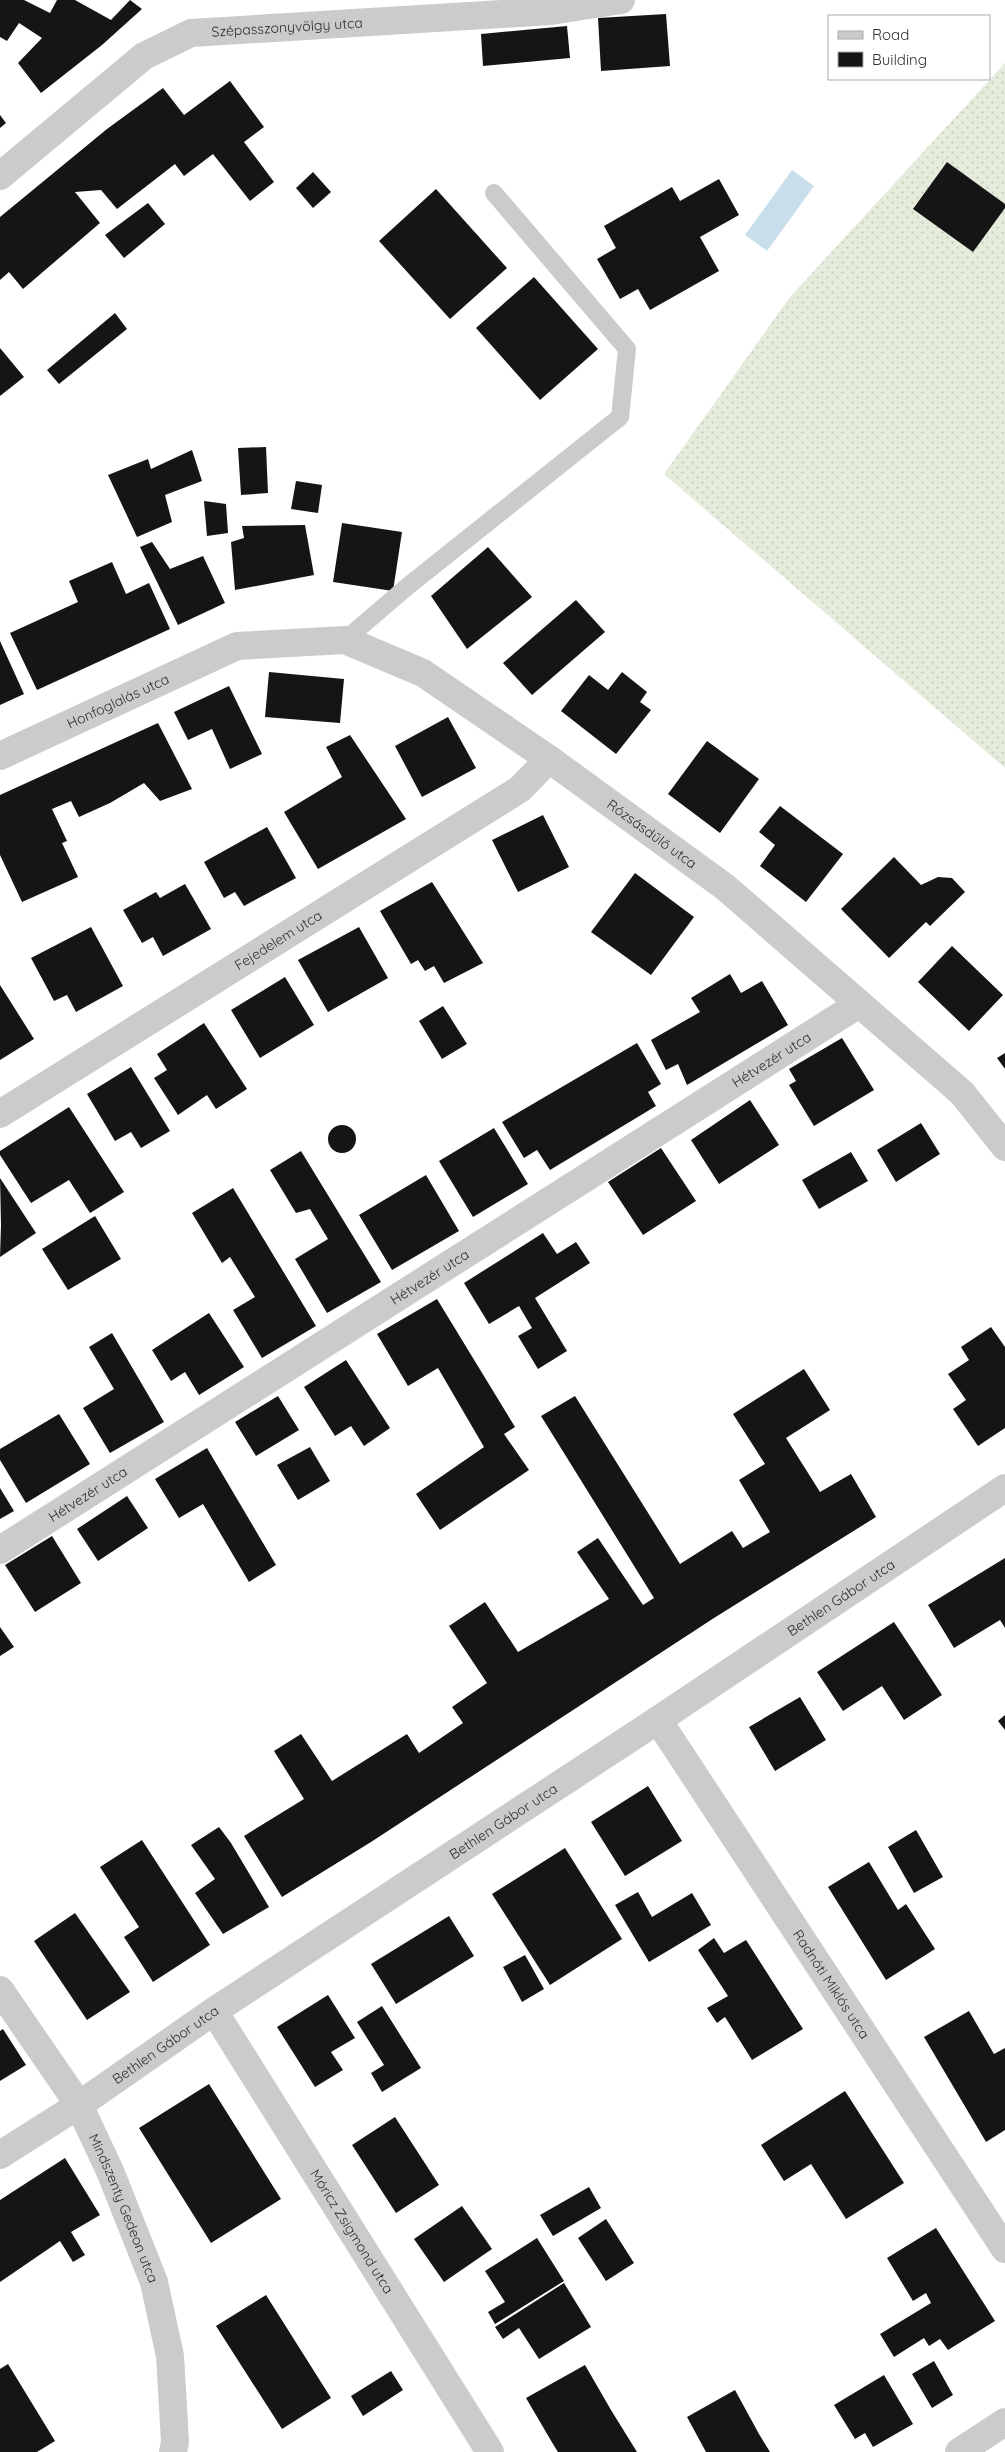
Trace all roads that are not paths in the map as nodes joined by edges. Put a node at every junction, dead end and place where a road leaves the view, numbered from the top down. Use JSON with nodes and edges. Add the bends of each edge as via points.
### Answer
{"nodes":[{"id":1,"x":622,"y":0,"type":"edge"},
{"id":2,"x":0,"y":176,"type":"edge"},
{"id":3,"x":494,"y":193,"type":"dead end"},
{"id":4,"x":345,"y":640,"type":"junction"},
{"id":5,"x":236,"y":646,"type":"joint"},
{"id":6,"x":0,"y":756,"type":"edge"},
{"id":7,"x":549,"y":759,"type":"junction"},
{"id":8,"x":859,"y":1004,"type":"junction"},
{"id":9,"x":0,"y":1114,"type":"edge"},
{"id":10,"x":1005,"y":1147,"type":"edge"},
{"id":11,"x":1005,"y":1488,"type":"edge"},
{"id":12,"x":0,"y":1550,"type":"edge"},
{"id":13,"x":658,"y":1720,"type":"junction"},
{"id":14,"x":0,"y":1990,"type":"edge"},
{"id":15,"x":214,"y":2011,"type":"junction"},
{"id":16,"x":79,"y":2105,"type":"junction"},
{"id":17,"x":0,"y":2156,"type":"edge"},
{"id":18,"x":1005,"y":2249,"type":"edge"},
{"id":19,"x":1005,"y":2422,"type":"edge"},
{"id":20,"x":173,"y":2452,"type":"edge"},
{"id":21,"x":490,"y":2452,"type":"edge"},
{"id":22,"x":959,"y":2452,"type":"edge"}],
"edges":[{"from":1,"to":2,"type":"street","name":"Szépasszonyvölgy utca","via":[[551,11],[191,33],[144,56]]},
{"from":3,"to":4,"type":"lane","via":[[627,349],[620,417]]},
{"from":4,"to":5,"type":"street","name":"Rózsásdűlő utca"},
{"from":4,"to":7,"type":"street","name":"Rózsásdűlő utca","via":[[423,673]]},
{"from":5,"to":6,"type":"street","name":"Honfoglalás utca"},
{"from":7,"to":8,"type":"street","name":"Rózsásdűlő utca","via":[[725,887]]},
{"from":7,"to":9,"type":"street","name":"Fejedelem utca","via":[[520,789]]},
{"from":8,"to":10,"type":"street","name":"Rózsásdűlő utca","via":[[962,1093]]},
{"from":8,"to":12,"type":"street","name":"Hétvezér utca"},
{"from":11,"to":13,"type":"street","name":"Bethlen Gábor utca"},
{"from":13,"to":15,"type":"street","name":"Bethlen Gábor utca"},
{"from":13,"to":18,"type":"street","name":"Radnóti Miklós utca"},
{"from":14,"to":16,"type":"street","name":"Mindszenty Gedeon utca"},
{"from":15,"to":16,"type":"street","name":"Bethlen Gábor utca"},
{"from":15,"to":21,"type":"street","name":"Móricz Zsigmond utca"},
{"from":16,"to":17,"type":"street","name":"Bethlen Gábor utca"},
{"from":16,"to":20,"type":"street","name":"Mindszenty Gedeon utca","via":[[110,2171],[154,2282],[170,2356]]},
{"from":19,"to":22,"type":"street"}]}
